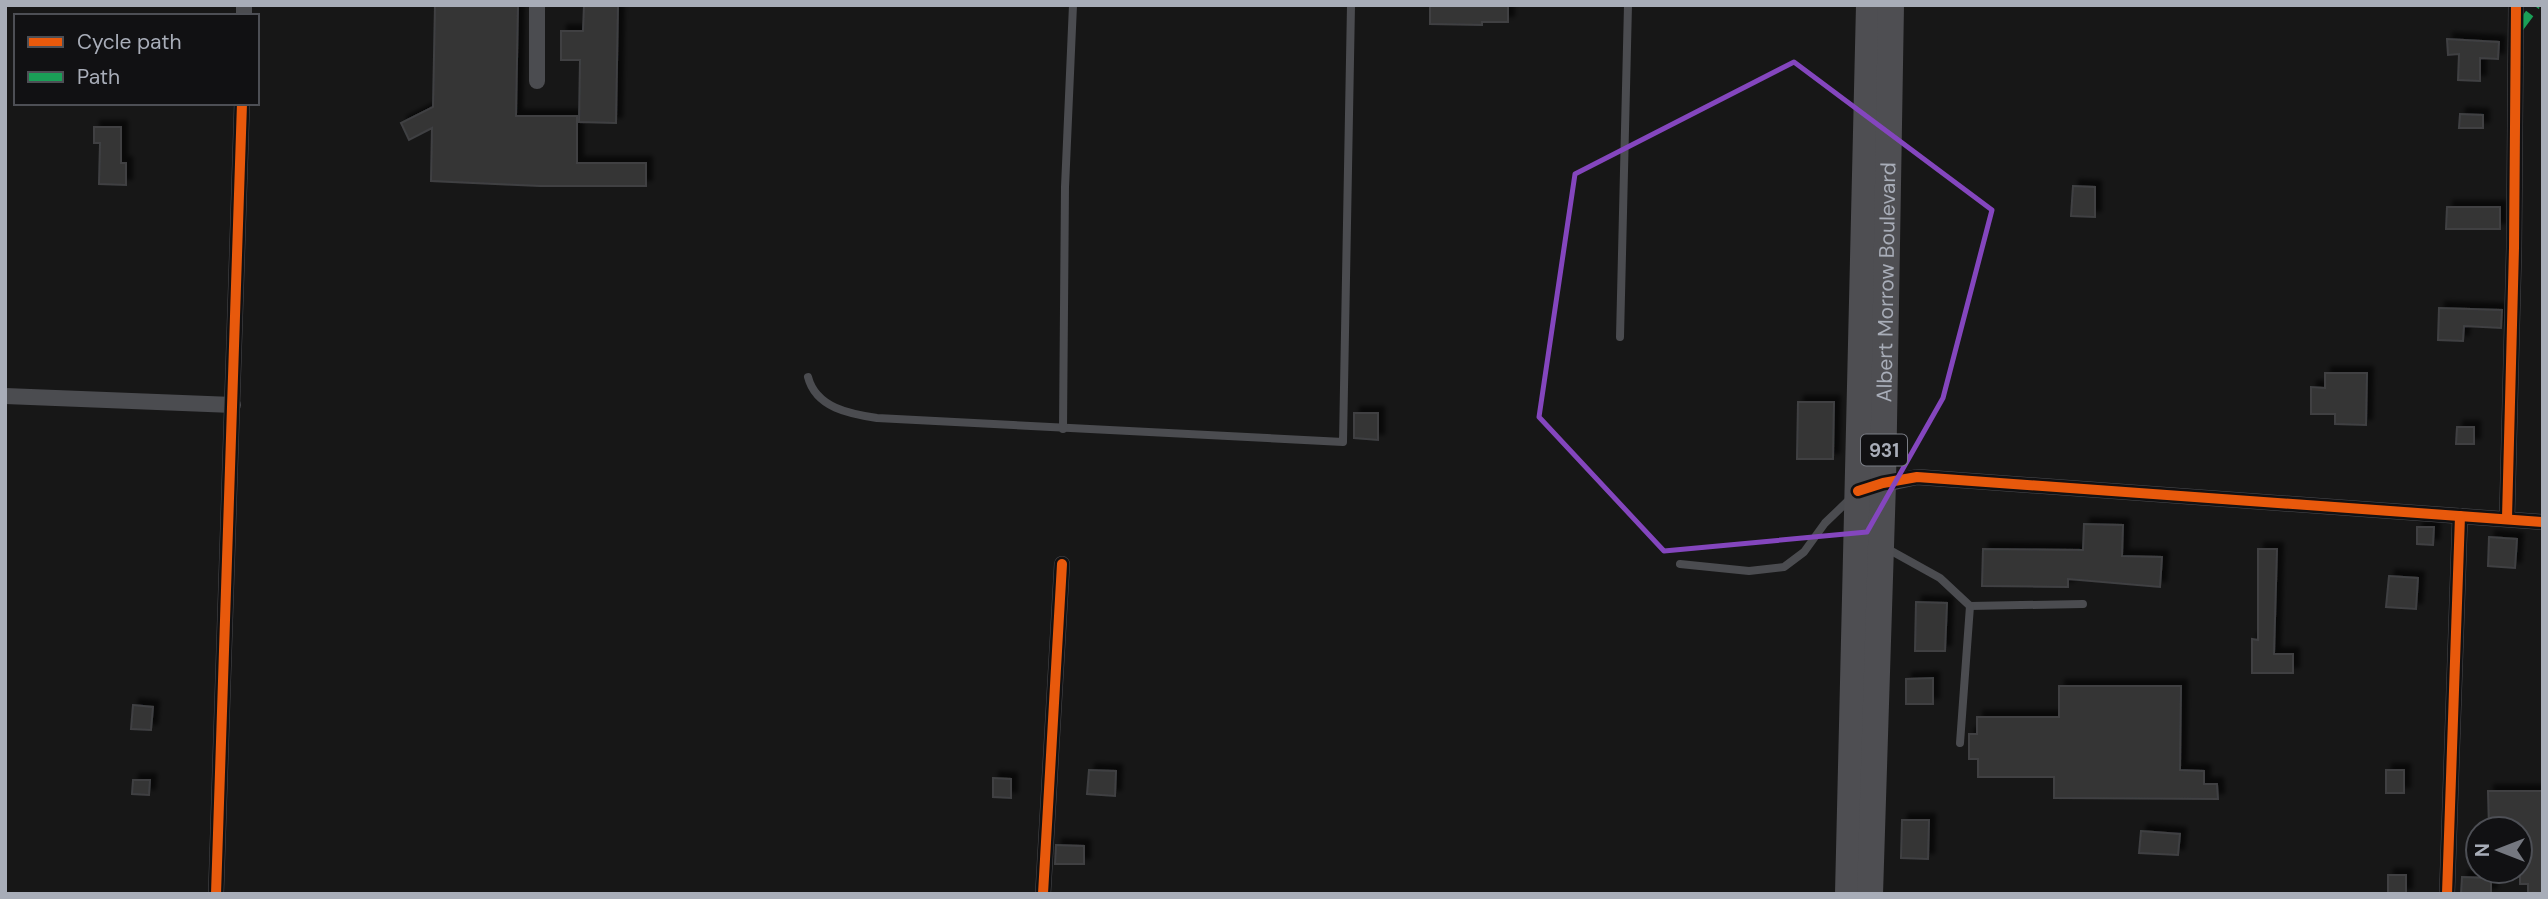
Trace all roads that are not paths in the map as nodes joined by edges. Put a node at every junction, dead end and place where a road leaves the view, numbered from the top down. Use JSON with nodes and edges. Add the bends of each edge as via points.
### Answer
{"nodes":[{"id":1,"x":537,"y":5,"type":"edge"},
{"id":2,"x":1073,"y":5,"type":"edge"},
{"id":3,"x":1351,"y":5,"type":"edge"},
{"id":4,"x":1628,"y":5,"type":"edge"},
{"id":5,"x":1869,"y":5,"type":"edge"},
{"id":6,"x":1891,"y":5,"type":"edge"},
{"id":7,"x":2516,"y":5,"type":"edge"},
{"id":8,"x":537,"y":81,"type":"dead end"},
{"id":9,"x":242,"y":105,"type":"edge"},
{"id":10,"x":1619,"y":337,"type":"dead end"},
{"id":11,"x":808,"y":377,"type":"dead end"},
{"id":12,"x":5,"y":396,"type":"edge"},
{"id":13,"x":233,"y":405,"type":"junction"},
{"id":14,"x":1063,"y":429,"type":"junction"},
{"id":15,"x":1871,"y":487,"type":"junction"},
{"id":16,"x":2460,"y":516,"type":"junction"},
{"id":17,"x":2507,"y":518,"type":"junction"},
{"id":18,"x":2543,"y":522,"type":"edge"},
{"id":19,"x":1881,"y":545,"type":"junction"},
{"id":20,"x":1062,"y":564,"type":"dead end"},
{"id":21,"x":1681,"y":564,"type":"dead end"},
{"id":22,"x":2083,"y":604,"type":"dead end"},
{"id":23,"x":1970,"y":606,"type":"junction"},
{"id":24,"x":1960,"y":743,"type":"dead end"},
{"id":25,"x":216,"y":894,"type":"edge"},
{"id":26,"x":1043,"y":894,"type":"edge"},
{"id":27,"x":1848,"y":894,"type":"edge"},
{"id":28,"x":1870,"y":894,"type":"edge"},
{"id":29,"x":2446,"y":894,"type":"edge"}],
"edges":[{"from":1,"to":8,"type":"street"},
{"from":2,"to":14,"type":"lane","via":[[1065,187]]},
{"from":3,"to":14,"type":"lane","via":[[1343,442]]},
{"from":4,"to":10,"type":"lane"},
{"from":5,"to":15,"type":"highway","name":"Albert Morrow Boulevard","number":"931"},
{"from":6,"to":15,"type":"highway","name":"Albert Morrow Boulevard","number":"931"},
{"from":7,"to":17,"type":"street"},
{"from":9,"to":13,"type":"street"},
{"from":11,"to":14,"type":"lane","via":[[817,397],[861,416]]},
{"from":12,"to":13,"type":"street"},
{"from":13,"to":25,"type":"street"},
{"from":15,"to":16,"type":"street","via":[[1917,478]]},
{"from":15,"to":19,"type":"highway","name":"Albert Morrow Boulevard","number":"931"},
{"from":15,"to":21,"type":"lane","via":[[1825,523],[1804,552],[1784,567],[1749,571]]},
{"from":15,"to":27,"type":"highway","name":"Albert Morrow Boulevard","number":"931"},
{"from":16,"to":17,"type":"street"},
{"from":16,"to":29,"type":"street"},
{"from":17,"to":18,"type":"street"},
{"from":19,"to":23,"type":"lane","via":[[1940,578]]},
{"from":19,"to":28,"type":"highway","name":"Albert Morrow Boulevard","number":"931"},
{"from":20,"to":26,"type":"street"},
{"from":22,"to":23,"type":"lane"},
{"from":23,"to":24,"type":"lane"}]}
